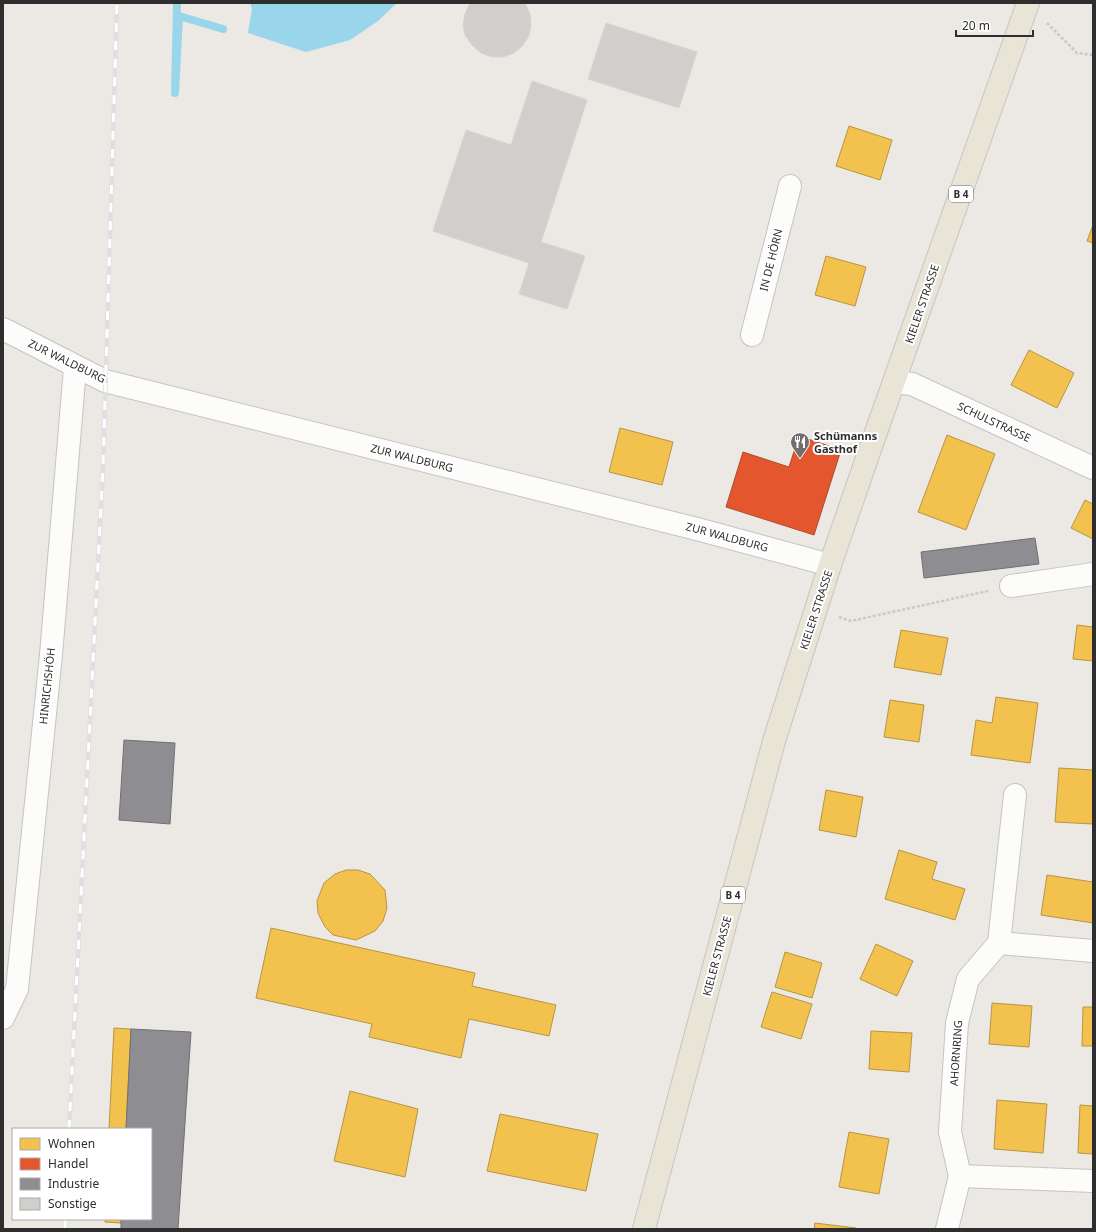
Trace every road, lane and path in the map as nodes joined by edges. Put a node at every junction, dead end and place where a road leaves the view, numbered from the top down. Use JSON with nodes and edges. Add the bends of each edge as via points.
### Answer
{"nodes":[{"id":1,"x":1028,"y":4,"type":"edge"},
{"id":2,"x":1093,"y":54,"type":"edge"},
{"id":3,"x":790,"y":186,"type":"dead end"},
{"id":4,"x":3,"y":329,"type":"edge"},
{"id":5,"x":752,"y":335,"type":"dead end"},
{"id":6,"x":75,"y":368,"type":"junction"},
{"id":7,"x":894,"y":382,"type":"junction"},
{"id":8,"x":1093,"y":468,"type":"edge"},
{"id":9,"x":830,"y":565,"type":"junction"},
{"id":10,"x":1093,"y":574,"type":"edge"},
{"id":11,"x":1011,"y":586,"type":"joint"},
{"id":12,"x":816,"y":610,"type":"junction"},
{"id":13,"x":1015,"y":795,"type":"dead end"},
{"id":14,"x":999,"y":942,"type":"junction"},
{"id":15,"x":1093,"y":951,"type":"edge"},
{"id":16,"x":10,"y":987,"type":"edge"},
{"id":17,"x":3,"y":1018,"type":"edge"},
{"id":18,"x":960,"y":1176,"type":"junction"},
{"id":19,"x":1093,"y":1181,"type":"edge"},
{"id":20,"x":644,"y":1229,"type":"edge"},
{"id":21,"x":947,"y":1229,"type":"edge"}],
"edges":[{"from":1,"to":2,"type":"path","via":[[1077,53]]},
{"from":1,"to":7,"type":"main road","name":"KIELER STRASSE","number":"B 4"},
{"from":3,"to":5,"type":"street","name":"IN DE HÖRN"},
{"from":4,"to":6,"type":"street","name":"ZUR WALDBURG"},
{"from":6,"to":9,"type":"street","name":"ZUR WALDBURG","via":[[105,381],[697,529]]},
{"from":6,"to":16,"type":"street","name":"HINRICHSHÖH","via":[[51,655]]},
{"from":7,"to":8,"type":"street","name":"SCHULSTRASSE","via":[[912,384]]},
{"from":7,"to":9,"type":"main road","name":"KIELER STRASSE","number":"B 4"},
{"from":9,"to":12,"type":"main road","name":"KIELER STRASSE","number":"B 4"},
{"from":10,"to":11,"type":"street"},
{"from":11,"to":12,"type":"path","via":[[851,621]]},
{"from":12,"to":20,"type":"main road","name":"KIELER STRASSE","number":"B 4","via":[[774,741]]},
{"from":13,"to":14,"type":"street"},
{"from":14,"to":15,"type":"street"},
{"from":14,"to":18,"type":"street","name":"AHORNRING","via":[[968,979],[957,1023],[950,1132]]},
{"from":16,"to":17,"type":"street","name":"HINRICHSHÖH"},
{"from":18,"to":19,"type":"street"},
{"from":18,"to":21,"type":"street","name":"AHORNRING"}]}
